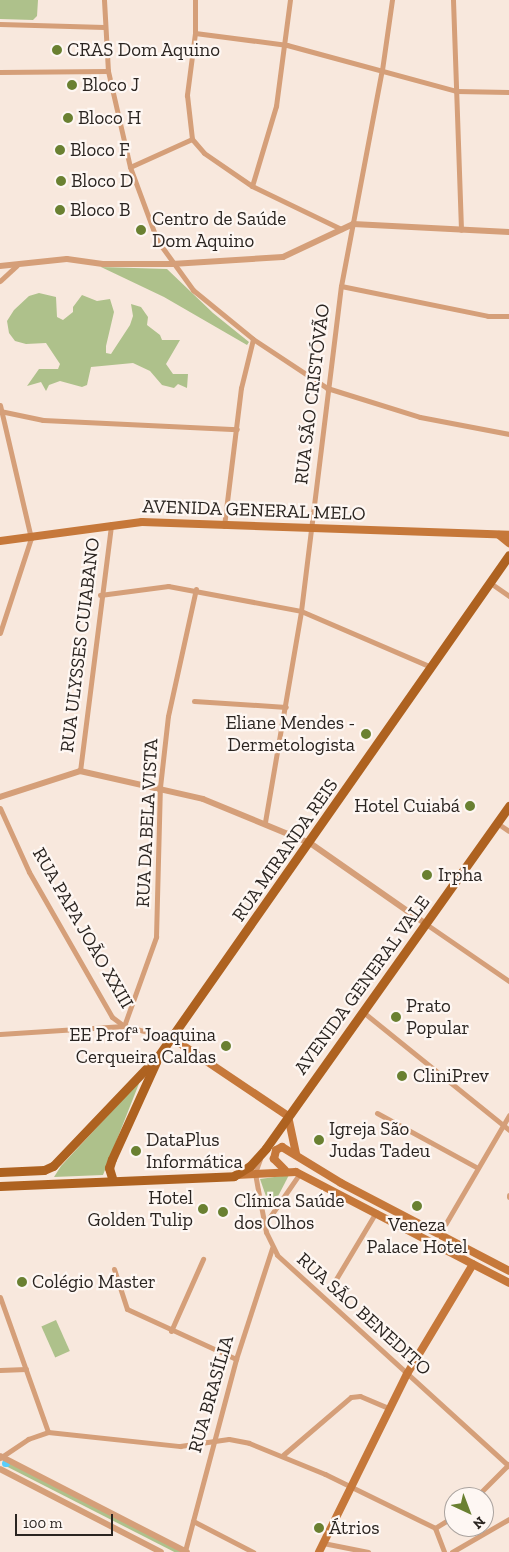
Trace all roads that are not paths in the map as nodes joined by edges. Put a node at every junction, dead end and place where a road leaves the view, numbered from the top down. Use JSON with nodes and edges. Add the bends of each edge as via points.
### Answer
{"nodes":[{"id":1,"x":104,"y":0,"type":"edge"},
{"id":2,"x":196,"y":0,"type":"edge"},
{"id":3,"x":290,"y":0,"type":"edge"},
{"id":4,"x":392,"y":0,"type":"edge"},
{"id":5,"x":453,"y":0,"type":"edge"},
{"id":6,"x":0,"y":24,"type":"edge"},
{"id":7,"x":104,"y":28,"type":"junction"},
{"id":8,"x":195,"y":33,"type":"junction"},
{"id":9,"x":286,"y":45,"type":"junction"},
{"id":10,"x":382,"y":70,"type":"junction"},
{"id":11,"x":108,"y":71,"type":"junction"},
{"id":12,"x":0,"y":72,"type":"edge"},
{"id":13,"x":456,"y":91,"type":"junction"},
{"id":14,"x":509,"y":92,"type":"edge"},
{"id":15,"x":192,"y":139,"type":"junction"},
{"id":16,"x":130,"y":167,"type":"junction"},
{"id":17,"x":252,"y":186,"type":"junction"},
{"id":18,"x":353,"y":224,"type":"junction"},
{"id":19,"x":341,"y":228,"type":"junction"},
{"id":20,"x":461,"y":230,"type":"junction"},
{"id":21,"x":509,"y":232,"type":"edge"},
{"id":22,"x":172,"y":264,"type":"junction"},
{"id":23,"x":17,"y":265,"type":"junction"},
{"id":24,"x":0,"y":266,"type":"edge"},
{"id":25,"x":0,"y":280,"type":"edge"},
{"id":26,"x":341,"y":286,"type":"junction"},
{"id":27,"x":509,"y":316,"type":"edge"},
{"id":28,"x":253,"y":339,"type":"junction"},
{"id":29,"x":326,"y":388,"type":"junction"},
{"id":30,"x":0,"y":405,"type":"edge"},
{"id":31,"x":1,"y":412,"type":"edge"},
{"id":32,"x":237,"y":429,"type":"junction"},
{"id":33,"x":509,"y":434,"type":"edge"},
{"id":34,"x":111,"y":524,"type":"junction"},
{"id":35,"x":224,"y":526,"type":"junction"},
{"id":36,"x":310,"y":528,"type":"junction"},
{"id":37,"x":499,"y":535,"type":"junction"},
{"id":38,"x":509,"y":535,"type":"edge"},
{"id":39,"x":31,"y":538,"type":"junction"},
{"id":40,"x":0,"y":541,"type":"edge"},
{"id":41,"x":509,"y":543,"type":"edge"},
{"id":42,"x":509,"y":555,"type":"edge"},
{"id":43,"x":488,"y":582,"type":"junction"},
{"id":44,"x":196,"y":589,"type":"junction"},
{"id":45,"x":100,"y":595,"type":"junction"},
{"id":46,"x":509,"y":596,"type":"edge"},
{"id":47,"x":301,"y":612,"type":"junction"},
{"id":48,"x":0,"y":633,"type":"edge"},
{"id":49,"x":430,"y":667,"type":"junction"},
{"id":50,"x":194,"y":701,"type":"dead end"},
{"id":51,"x":286,"y":707,"type":"junction"},
{"id":52,"x":80,"y":771,"type":"junction"},
{"id":53,"x":160,"y":787,"type":"junction"},
{"id":54,"x":0,"y":797,"type":"edge"},
{"id":55,"x":509,"y":806,"type":"edge"},
{"id":56,"x":0,"y":808,"type":"edge"},
{"id":57,"x":265,"y":822,"type":"junction"},
{"id":58,"x":497,"y":823,"type":"junction"},
{"id":59,"x":509,"y":831,"type":"edge"},
{"id":60,"x":310,"y":843,"type":"junction"},
{"id":61,"x":426,"y":924,"type":"junction"},
{"id":62,"x":509,"y":980,"type":"edge"},
{"id":63,"x":363,"y":1012,"type":"junction"},
{"id":64,"x":124,"y":1026,"type":"junction"},
{"id":65,"x":0,"y":1034,"type":"edge"},
{"id":66,"x":172,"y":1038,"type":"junction"},
{"id":67,"x":159,"y":1055,"type":"junction"},
{"id":68,"x":377,"y":1113,"type":"dead end"},
{"id":69,"x":509,"y":1115,"type":"edge"},
{"id":70,"x":288,"y":1116,"type":"junction"},
{"id":71,"x":501,"y":1125,"type":"junction"},
{"id":72,"x":509,"y":1130,"type":"edge"},
{"id":73,"x":262,"y":1154,"type":"junction"},
{"id":74,"x":297,"y":1156,"type":"junction"},
{"id":75,"x":476,"y":1167,"type":"junction"},
{"id":76,"x":285,"y":1170,"type":"junction"},
{"id":77,"x":0,"y":1172,"type":"edge"},
{"id":78,"x":255,"y":1173,"type":"junction"},
{"id":79,"x":300,"y":1173,"type":"junction"},
{"id":80,"x":234,"y":1176,"type":"junction"},
{"id":81,"x":113,"y":1181,"type":"junction"},
{"id":82,"x":0,"y":1186,"type":"edge"},
{"id":83,"x":376,"y":1212,"type":"junction"},
{"id":84,"x":265,"y":1224,"type":"junction"},
{"id":85,"x":439,"y":1235,"type":"junction"},
{"id":86,"x":272,"y":1248,"type":"junction"},
{"id":87,"x":203,"y":1259,"type":"dead end"},
{"id":88,"x":473,"y":1264,"type":"junction"},
{"id":89,"x":114,"y":1269,"type":"dead end"},
{"id":90,"x":509,"y":1271,"type":"edge"},
{"id":91,"x":509,"y":1285,"type":"edge"},
{"id":92,"x":330,"y":1289,"type":"dead end"},
{"id":93,"x":0,"y":1297,"type":"edge"},
{"id":94,"x":1,"y":1303,"type":"edge"},
{"id":95,"x":171,"y":1331,"type":"junction"},
{"id":96,"x":236,"y":1359,"type":"junction"},
{"id":97,"x":26,"y":1369,"type":"junction"},
{"id":98,"x":0,"y":1370,"type":"edge"},
{"id":99,"x":408,"y":1374,"type":"junction"},
{"id":100,"x":390,"y":1409,"type":"junction"},
{"id":101,"x":48,"y":1432,"type":"junction"},
{"id":102,"x":212,"y":1442,"type":"junction"},
{"id":103,"x":283,"y":1455,"type":"junction"},
{"id":104,"x":1,"y":1457,"type":"edge"},
{"id":105,"x":509,"y":1465,"type":"edge"},
{"id":106,"x":0,"y":1469,"type":"edge"},
{"id":107,"x":350,"y":1487,"type":"junction"},
{"id":108,"x":486,"y":1487,"type":"edge"},
{"id":109,"x":509,"y":1519,"type":"edge"},
{"id":110,"x":193,"y":1521,"type":"junction"},
{"id":111,"x":444,"y":1522,"type":"edge"},
{"id":112,"x":435,"y":1528,"type":"junction"},
{"id":113,"x":323,"y":1543,"type":"junction"},
{"id":114,"x":161,"y":1552,"type":"edge"},
{"id":115,"x":186,"y":1552,"type":"edge"},
{"id":116,"x":253,"y":1552,"type":"edge"},
{"id":117,"x":319,"y":1552,"type":"edge"},
{"id":118,"x":368,"y":1552,"type":"edge"},
{"id":119,"x":444,"y":1552,"type":"edge"},
{"id":120,"x":452,"y":1552,"type":"edge"}],
"edges":[{"from":1,"to":7,"type":"street"},
{"from":2,"to":8,"type":"street"},
{"from":3,"to":9,"type":"street"},
{"from":4,"to":10,"type":"street","name":"RUA SÃO CRISTÓVÃO"},
{"from":5,"to":13,"type":"street"},
{"from":6,"to":7,"type":"street"},
{"from":7,"to":11,"type":"street"},
{"from":8,"to":9,"type":"street"},
{"from":8,"to":15,"type":"street","via":[[187,95]]},
{"from":9,"to":10,"type":"street"},
{"from":9,"to":17,"type":"street","via":[[276,106]]},
{"from":10,"to":13,"type":"street"},
{"from":10,"to":18,"type":"street","name":"RUA SÃO CRISTÓVÃO"},
{"from":11,"to":12,"type":"street"},
{"from":11,"to":16,"type":"street"},
{"from":13,"to":14,"type":"street"},
{"from":13,"to":20,"type":"street"},
{"from":15,"to":16,"type":"street"},
{"from":15,"to":17,"type":"street","via":[[204,153]]},
{"from":16,"to":22,"type":"street","via":[[157,240]]},
{"from":17,"to":19,"type":"street"},
{"from":18,"to":19,"type":"street"},
{"from":18,"to":20,"type":"street"},
{"from":18,"to":26,"type":"street","name":"RUA SÃO CRISTÓVÃO"},
{"from":19,"to":22,"type":"street","via":[[283,257]]},
{"from":20,"to":21,"type":"street"},
{"from":22,"to":23,"type":"street","via":[[103,264],[67,259]]},
{"from":22,"to":28,"type":"street","via":[[194,290]]},
{"from":23,"to":24,"type":"street"},
{"from":23,"to":25,"type":"street"},
{"from":26,"to":27,"type":"street","via":[[488,316]]},
{"from":26,"to":29,"type":"street","name":"RUA SÃO CRISTÓVÃO"},
{"from":28,"to":29,"type":"street"},
{"from":28,"to":32,"type":"street"},
{"from":29,"to":33,"type":"street","via":[[420,417]]},
{"from":29,"to":36,"type":"street","name":"RUA SÃO CRISTÓVÃO"},
{"from":30,"to":31,"type":"street"},
{"from":31,"to":32,"type":"street","via":[[43,420]]},
{"from":31,"to":39,"type":"street"},
{"from":32,"to":35,"type":"street"},
{"from":34,"to":35,"type":"main road","name":"AVENIDA GENERAL MELO"},
{"from":34,"to":39,"type":"main road","name":"AVENIDA GENERAL MELO"},
{"from":34,"to":45,"type":"street","name":"RUA ULYSSES CUIABANO"},
{"from":35,"to":36,"type":"main road","name":"AVENIDA GENERAL MELO"},
{"from":36,"to":37,"type":"main road","name":"AVENIDA GENERAL MELO"},
{"from":36,"to":47,"type":"street","name":"RUA SÃO CRISTÓVÃO"},
{"from":37,"to":38,"type":"main road","name":"AVENIDA GENERAL MELO"},
{"from":37,"to":41,"type":"main road"},
{"from":39,"to":40,"type":"main road","name":"AVENIDA GENERAL MELO"},
{"from":39,"to":48,"type":"street"},
{"from":42,"to":43,"type":"main road","name":"RUA MIRANDA REIS"},
{"from":43,"to":46,"type":"street"},
{"from":43,"to":49,"type":"main road","name":"RUA MIRANDA REIS"},
{"from":44,"to":45,"type":"street","via":[[168,586]]},
{"from":44,"to":47,"type":"street"},
{"from":44,"to":53,"type":"street","name":"RUA DA BELA VISTA","via":[[168,716]]},
{"from":45,"to":52,"type":"street","name":"RUA ULYSSES CUIABANO"},
{"from":47,"to":49,"type":"street"},
{"from":47,"to":51,"type":"street","name":"RUA SÃO CRISTÓVÃO"},
{"from":49,"to":60,"type":"main road","name":"RUA MIRANDA REIS"},
{"from":50,"to":51,"type":"street"},
{"from":51,"to":57,"type":"street","name":"RUA SÃO CRISTÓVÃO"},
{"from":52,"to":53,"type":"street"},
{"from":52,"to":54,"type":"street"},
{"from":53,"to":57,"type":"street"},
{"from":53,"to":64,"type":"street","name":"RUA DA BELA VISTA","via":[[156,937]]},
{"from":55,"to":58,"type":"main road","name":"AVENIDA GENERAL VALE"},
{"from":56,"to":64,"type":"street","name":"RUA PAPA JOÃO XXIII","via":[[29,872],[112,1017]]},
{"from":57,"to":60,"type":"street"},
{"from":58,"to":59,"type":"street"},
{"from":58,"to":61,"type":"main road","name":"AVENIDA GENERAL VALE"},
{"from":60,"to":61,"type":"street"},
{"from":60,"to":66,"type":"main road","name":"RUA MIRANDA REIS"},
{"from":61,"to":62,"type":"street"},
{"from":61,"to":63,"type":"main road","name":"AVENIDA GENERAL VALE"},
{"from":63,"to":70,"type":"main road","name":"AVENIDA GENERAL VALE"},
{"from":63,"to":71,"type":"street"},
{"from":64,"to":65,"type":"street"},
{"from":64,"to":66,"type":"street","name":"RUA PAPA JOÃO XXIII"},
{"from":66,"to":67,"type":"main road","name":"RUA MIRANDA REIS"},
{"from":66,"to":70,"type":"main road","name":"RUA PAPA JOÃO XXIII"},
{"from":67,"to":77,"type":"main road","via":[[59,1161],[44,1170]]},
{"from":67,"to":81,"type":"main road","via":[[112,1159],[109,1168]]},
{"from":68,"to":75,"type":"street"},
{"from":69,"to":71,"type":"street"},
{"from":70,"to":73,"type":"main road","name":"AVENIDA GENERAL VALE"},
{"from":70,"to":74,"type":"main road"},
{"from":71,"to":72,"type":"street"},
{"from":71,"to":75,"type":"street"},
{"from":73,"to":78,"type":"street"},
{"from":73,"to":80,"type":"main road","name":"AVENIDA GENERAL VALE"},
{"from":74,"to":76,"type":"main road","via":[[284,1147],[276,1150],[275,1162]]},
{"from":74,"to":85,"type":"main road"},
{"from":75,"to":85,"type":"street"},
{"from":76,"to":78,"type":"main road"},
{"from":76,"to":79,"type":"main road"},
{"from":78,"to":80,"type":"main road"},
{"from":78,"to":84,"type":"street","name":"RUA SÃO BENEDITO"},
{"from":79,"to":83,"type":"main road"},
{"from":79,"to":84,"type":"street"},
{"from":80,"to":81,"type":"main road"},
{"from":81,"to":82,"type":"main road"},
{"from":83,"to":88,"type":"main road"},
{"from":83,"to":92,"type":"street"},
{"from":84,"to":86,"type":"street","name":"RUA SÃO BENEDITO"},
{"from":85,"to":90,"type":"main road"},
{"from":86,"to":96,"type":"street","name":"RUA BRASÍLIA"},
{"from":86,"to":99,"type":"street","name":"RUA SÃO BENEDITO"},
{"from":87,"to":95,"type":"street"},
{"from":88,"to":90,"type":"main road","via":[[479,1261]]},
{"from":88,"to":91,"type":"main road"},
{"from":88,"to":99,"type":"main road"},
{"from":89,"to":95,"type":"street","via":[[127,1309]]},
{"from":93,"to":94,"type":"street"},
{"from":94,"to":97,"type":"street"},
{"from":95,"to":96,"type":"street"},
{"from":96,"to":102,"type":"street","name":"RUA BRASÍLIA"},
{"from":97,"to":98,"type":"street"},
{"from":97,"to":101,"type":"street"},
{"from":99,"to":100,"type":"main road"},
{"from":99,"to":105,"type":"street","name":"RUA SÃO BENEDITO"},
{"from":100,"to":103,"type":"street","via":[[360,1396],[351,1397]]},
{"from":100,"to":107,"type":"main road"},
{"from":101,"to":102,"type":"street","via":[[180,1446]]},
{"from":101,"to":104,"type":"street","via":[[28,1438]]},
{"from":102,"to":103,"type":"street","via":[[229,1439]]},
{"from":102,"to":110,"type":"street","name":"RUA BRASÍLIA"},
{"from":103,"to":107,"type":"street"},
{"from":104,"to":115,"type":"street"},
{"from":105,"to":108,"type":"street"},
{"from":106,"to":114,"type":"street"},
{"from":107,"to":112,"type":"street"},
{"from":107,"to":113,"type":"main road"},
{"from":109,"to":120,"type":"street"},
{"from":110,"to":115,"type":"street","name":"RUA BRASÍLIA"},
{"from":110,"to":116,"type":"street"},
{"from":111,"to":112,"type":"street"},
{"from":112,"to":119,"type":"street"},
{"from":113,"to":117,"type":"main road"},
{"from":113,"to":118,"type":"street"}]}
